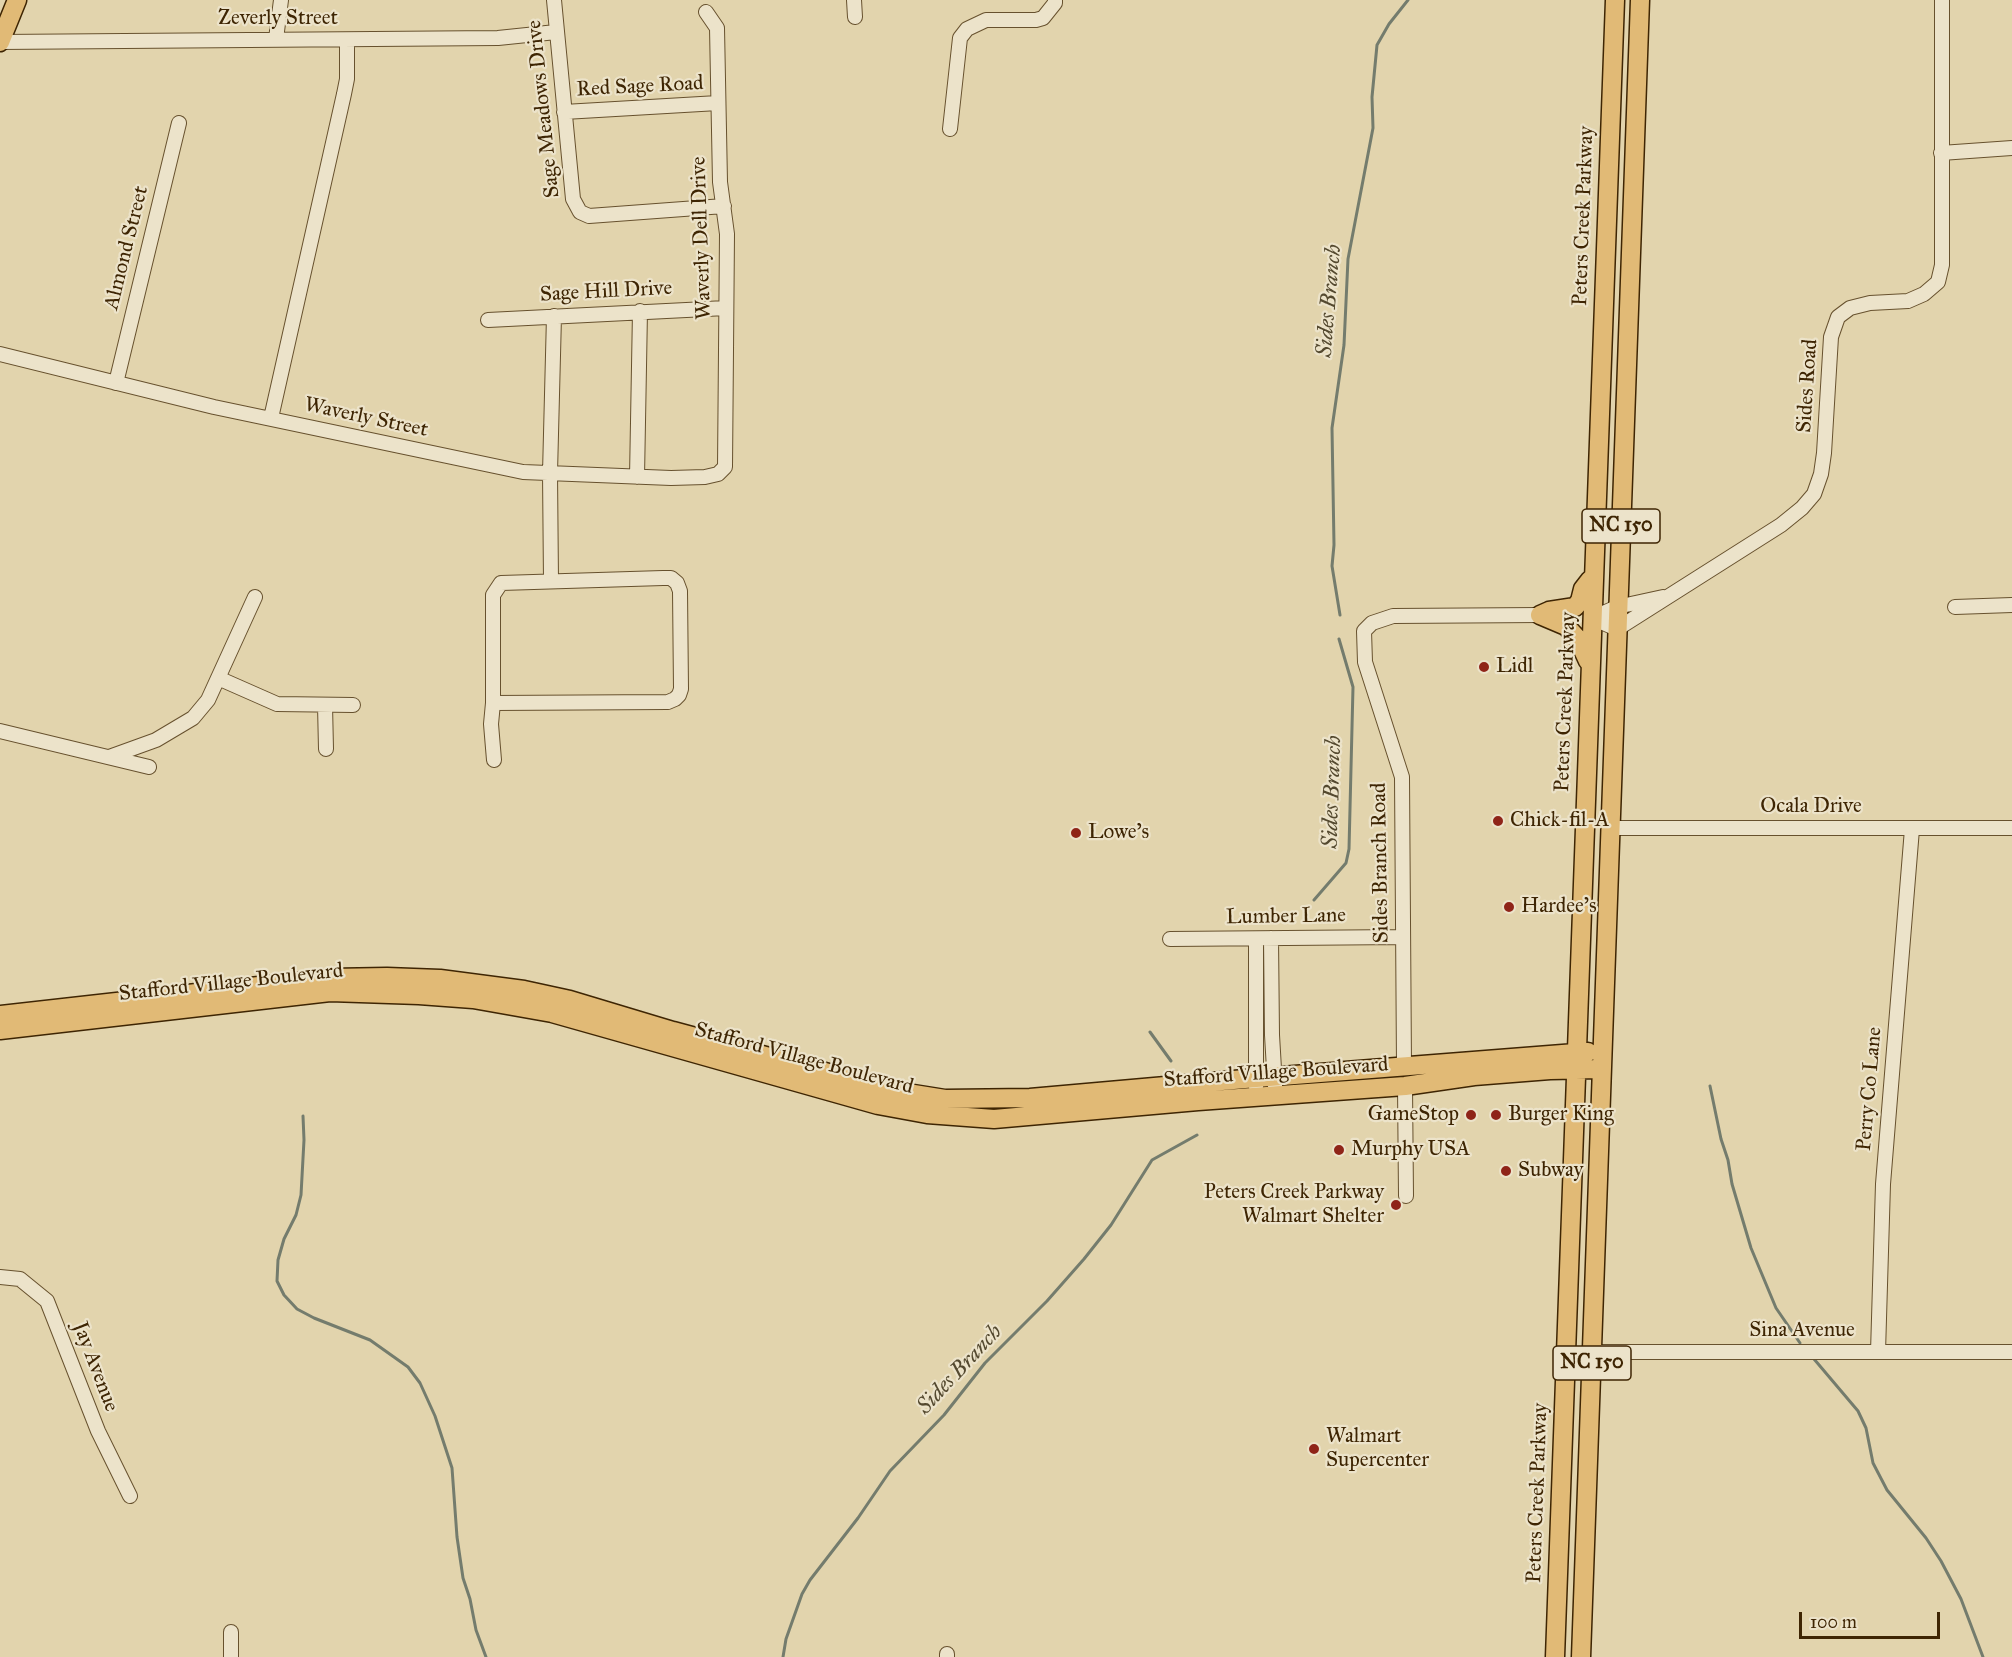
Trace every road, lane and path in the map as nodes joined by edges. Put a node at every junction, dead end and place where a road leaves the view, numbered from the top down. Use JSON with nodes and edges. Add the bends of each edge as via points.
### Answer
{"nodes":[{"id":1,"x":17,"y":0,"type":"edge"},
{"id":2,"x":281,"y":0,"type":"edge"},
{"id":3,"x":554,"y":0,"type":"edge"},
{"id":4,"x":854,"y":0,"type":"edge"},
{"id":5,"x":1055,"y":0,"type":"edge"},
{"id":6,"x":1615,"y":0,"type":"edge"},
{"id":7,"x":1640,"y":0,"type":"edge"},
{"id":8,"x":1942,"y":0,"type":"edge"},
{"id":9,"x":706,"y":12,"type":"dead end"},
{"id":10,"x":855,"y":17,"type":"dead end"},
{"id":11,"x":556,"y":32,"type":"junction"},
{"id":12,"x":276,"y":39,"type":"junction"},
{"id":13,"x":347,"y":40,"type":"junction"},
{"id":14,"x":0,"y":42,"type":"edge"},
{"id":15,"x":718,"y":103,"type":"junction"},
{"id":16,"x":564,"y":112,"type":"junction"},
{"id":17,"x":179,"y":123,"type":"dead end"},
{"id":18,"x":950,"y":129,"type":"dead end"},
{"id":19,"x":2012,"y":148,"type":"edge"},
{"id":20,"x":1941,"y":153,"type":"junction"},
{"id":21,"x":724,"y":206,"type":"junction"},
{"id":22,"x":726,"y":308,"type":"junction"},
{"id":23,"x":640,"y":312,"type":"junction"},
{"id":24,"x":554,"y":316,"type":"junction"},
{"id":25,"x":488,"y":320,"type":"dead end"},
{"id":26,"x":0,"y":354,"type":"edge"},
{"id":27,"x":116,"y":383,"type":"junction"},
{"id":28,"x":271,"y":418,"type":"junction"},
{"id":29,"x":725,"y":466,"type":"joint"},
{"id":30,"x":550,"y":473,"type":"junction"},
{"id":31,"x":637,"y":477,"type":"junction"},
{"id":32,"x":1593,"y":575,"type":"junction"},
{"id":33,"x":551,"y":581,"type":"junction"},
{"id":34,"x":1671,"y":596,"type":"junction"},
{"id":35,"x":255,"y":597,"type":"dead end"},
{"id":36,"x":2012,"y":605,"type":"edge"},
{"id":37,"x":1617,"y":607,"type":"junction"},
{"id":38,"x":1954,"y":607,"type":"dead end"},
{"id":39,"x":1540,"y":615,"type":"junction"},
{"id":40,"x":1592,"y":618,"type":"junction"},
{"id":41,"x":1617,"y":629,"type":"junction"},
{"id":42,"x":1590,"y":667,"type":"junction"},
{"id":43,"x":218,"y":678,"type":"junction"},
{"id":44,"x":493,"y":703,"type":"junction"},
{"id":45,"x":325,"y":705,"type":"junction"},
{"id":46,"x":354,"y":705,"type":"dead end"},
{"id":47,"x":1589,"y":714,"type":"junction"},
{"id":48,"x":0,"y":731,"type":"edge"},
{"id":49,"x":326,"y":749,"type":"dead end"},
{"id":50,"x":109,"y":757,"type":"junction"},
{"id":51,"x":494,"y":760,"type":"dead end"},
{"id":52,"x":148,"y":767,"type":"dead end"},
{"id":53,"x":1610,"y":828,"type":"junction"},
{"id":54,"x":2012,"y":828,"type":"edge"},
{"id":55,"x":1912,"y":830,"type":"junction"},
{"id":56,"x":1402,"y":937,"type":"junction"},
{"id":57,"x":1170,"y":939,"type":"dead end"},
{"id":58,"x":1256,"y":939,"type":"junction"},
{"id":59,"x":1272,"y":939,"type":"junction"},
{"id":60,"x":1256,"y":1008,"type":"junction"},
{"id":61,"x":1272,"y":1008,"type":"junction"},
{"id":62,"x":0,"y":1015,"type":"edge"},
{"id":63,"x":0,"y":1030,"type":"edge"},
{"id":64,"x":1576,"y":1060,"type":"junction"},
{"id":65,"x":1602,"y":1060,"type":"junction"},
{"id":66,"x":1404,"y":1066,"type":"junction"},
{"id":67,"x":1275,"y":1077,"type":"junction"},
{"id":68,"x":1256,"y":1078,"type":"junction"},
{"id":69,"x":1405,"y":1086,"type":"junction"},
{"id":70,"x":1276,"y":1096,"type":"junction"},
{"id":71,"x":1257,"y":1097,"type":"junction"},
{"id":72,"x":1406,"y":1196,"type":"dead end"},
{"id":73,"x":0,"y":1276,"type":"edge"},
{"id":74,"x":1592,"y":1352,"type":"junction"},
{"id":75,"x":1878,"y":1352,"type":"junction"},
{"id":76,"x":2012,"y":1352,"type":"edge"},
{"id":77,"x":130,"y":1496,"type":"dead end"},
{"id":78,"x":231,"y":1632,"type":"dead end"},
{"id":79,"x":231,"y":1657,"type":"edge"},
{"id":80,"x":1555,"y":1657,"type":"edge"},
{"id":81,"x":1581,"y":1657,"type":"edge"}],
"edges":[{"from":1,"to":14,"type":"main road"},
{"from":2,"to":12,"type":"street"},
{"from":3,"to":11,"type":"street","name":"Sage Meadows Drive"},
{"from":4,"to":10,"type":"street"},
{"from":5,"to":18,"type":"street","via":[[1043,18],[986,20],[967,29],[960,38]]},
{"from":6,"to":32,"type":"main road","name":"Peters Creek Parkway","number":"NC 150"},
{"from":7,"to":37,"type":"main road","number":"NC 150"},
{"from":8,"to":20,"type":"street","name":"Sides Road"},
{"from":9,"to":15,"type":"street","name":"Waverly Dell Drive","via":[[717,28]]},
{"from":11,"to":13,"type":"street","name":"Zeverly Street","via":[[498,38]]},
{"from":11,"to":16,"type":"street","name":"Sage Meadows Drive"},
{"from":12,"to":13,"type":"street","name":"Zeverly Street"},
{"from":12,"to":14,"type":"street","name":"Zeverly Street"},
{"from":13,"to":28,"type":"street","via":[[344,94]]},
{"from":15,"to":16,"type":"street","name":"Red Sage Road"},
{"from":15,"to":21,"type":"street","name":"Waverly Dell Drive"},
{"from":16,"to":21,"type":"street","name":"Sage Meadows Drive","via":[[573,199],[580,212],[589,216]]},
{"from":17,"to":27,"type":"street","name":"Almond Street"},
{"from":19,"to":20,"type":"street"},
{"from":20,"to":34,"type":"street","name":"Sides Road","via":[[1942,266],[1938,282],[1908,302],[1870,303],[1850,308],[1838,317],[1831,337],[1824,453],[1814,494],[1781,525]]},
{"from":21,"to":22,"type":"street","name":"Waverly Dell Drive"},
{"from":22,"to":23,"type":"street","name":"Sage Hill Drive"},
{"from":22,"to":29,"type":"street","name":"Waverly Dell Drive"},
{"from":23,"to":24,"type":"street","name":"Sage Hill Drive"},
{"from":23,"to":31,"type":"street"},
{"from":24,"to":25,"type":"street","name":"Sage Hill Drive"},
{"from":24,"to":30,"type":"street"},
{"from":26,"to":27,"type":"street","name":"Waverly Street"},
{"from":27,"to":28,"type":"street","name":"Waverly Street"},
{"from":28,"to":30,"type":"street","name":"Waverly Street","via":[[480,465]]},
{"from":29,"to":31,"type":"street","name":"Waverly Street","via":[[718,474],[705,477]]},
{"from":30,"to":31,"type":"street","name":"Waverly Street"},
{"from":30,"to":33,"type":"street"},
{"from":32,"to":39,"type":"main road","via":[[1575,607]]},
{"from":32,"to":40,"type":"main road","name":"Peters Creek Parkway","number":"NC 150"},
{"from":33,"to":44,"type":"street","via":[[501,584],[493,595]]},
{"from":33,"to":44,"type":"street","via":[[671,578],[677,583],[679,694],[668,702]]},
{"from":34,"to":37,"type":"street","name":"Sides Road"},
{"from":34,"to":41,"type":"street","name":"Sides Road"},
{"from":35,"to":43,"type":"street"},
{"from":36,"to":38,"type":"street"},
{"from":37,"to":40,"type":"street","name":"Sides Road"},
{"from":37,"to":41,"type":"main road","number":"NC 150"},
{"from":39,"to":42,"type":"main road","via":[[1566,626],[1578,639]]},
{"from":39,"to":56,"type":"street","name":"Sides Branch Road","via":[[1394,616],[1372,623],[1364,631],[1365,662],[1402,777]]},
{"from":40,"to":41,"type":"street"},
{"from":40,"to":42,"type":"main road","name":"Peters Creek Parkway","number":"NC 150"},
{"from":41,"to":53,"type":"main road","number":"NC 150"},
{"from":42,"to":47,"type":"main road","name":"Peters Creek Parkway","number":"NC 150"},
{"from":43,"to":45,"type":"street","via":[[277,704]]},
{"from":43,"to":50,"type":"street","via":[[208,700],[187,722],[156,740]]},
{"from":44,"to":51,"type":"street"},
{"from":45,"to":46,"type":"street"},
{"from":45,"to":49,"type":"street"},
{"from":47,"to":53,"type":"main road","via":[[1596,746],[1594,813]]},
{"from":47,"to":64,"type":"main road","name":"Peters Creek Parkway","number":"NC 150"},
{"from":48,"to":50,"type":"street"},
{"from":50,"to":52,"type":"street"},
{"from":53,"to":55,"type":"street","name":"Ocala Drive"},
{"from":53,"to":65,"type":"main road","number":"NC 150"},
{"from":54,"to":55,"type":"street","name":"Ocala Drive"},
{"from":55,"to":75,"type":"street","name":"Perry Co Lane","via":[[1884,1184]]},
{"from":56,"to":59,"type":"street","name":"Lumber Lane"},
{"from":56,"to":66,"type":"street","name":"Sides Branch Road"},
{"from":57,"to":58,"type":"street","name":"Lumber Lane"},
{"from":58,"to":59,"type":"street","name":"Lumber Lane"},
{"from":58,"to":60,"type":"street"},
{"from":59,"to":61,"type":"street"},
{"from":60,"to":61,"type":"street"},
{"from":60,"to":68,"type":"street"},
{"from":61,"to":67,"type":"street"},
{"from":62,"to":68,"type":"main road","name":"Stafford Village Boulevard","via":[[330,978],[440,979],[570,1000],[682,1034],[895,1090],[945,1099],[1030,1098]]},
{"from":63,"to":71,"type":"main road","name":"Stafford Village Boulevard","via":[[330,992],[419,995],[473,999],[552,1013],[878,1105],[927,1114],[994,1119]]},
{"from":64,"to":65,"type":"main road","name":"Stafford Village Boulevard"},
{"from":64,"to":66,"type":"main road","name":"Stafford Village Boulevard"},
{"from":64,"to":69,"type":"main road","name":"Stafford Village Boulevard"},
{"from":64,"to":80,"type":"main road","name":"Peters Creek Parkway","number":"NC 150"},
{"from":65,"to":74,"type":"main road","number":"NC 150"},
{"from":66,"to":67,"type":"main road","name":"Stafford Village Boulevard"},
{"from":67,"to":68,"type":"main road","name":"Stafford Village Boulevard"},
{"from":67,"to":70,"type":"street"},
{"from":68,"to":71,"type":"street"},
{"from":69,"to":70,"type":"main road","name":"Stafford Village Boulevard"},
{"from":69,"to":72,"type":"street"},
{"from":70,"to":71,"type":"main road","name":"Stafford Village Boulevard"},
{"from":73,"to":77,"type":"street","name":"Jay Avenue","via":[[20,1279],[47,1301],[98,1431]]},
{"from":74,"to":75,"type":"street","name":"Sina Avenue"},
{"from":74,"to":81,"type":"main road","number":"NC 150"},
{"from":75,"to":76,"type":"street","name":"Sina Avenue"},
{"from":78,"to":79,"type":"street"}]}
